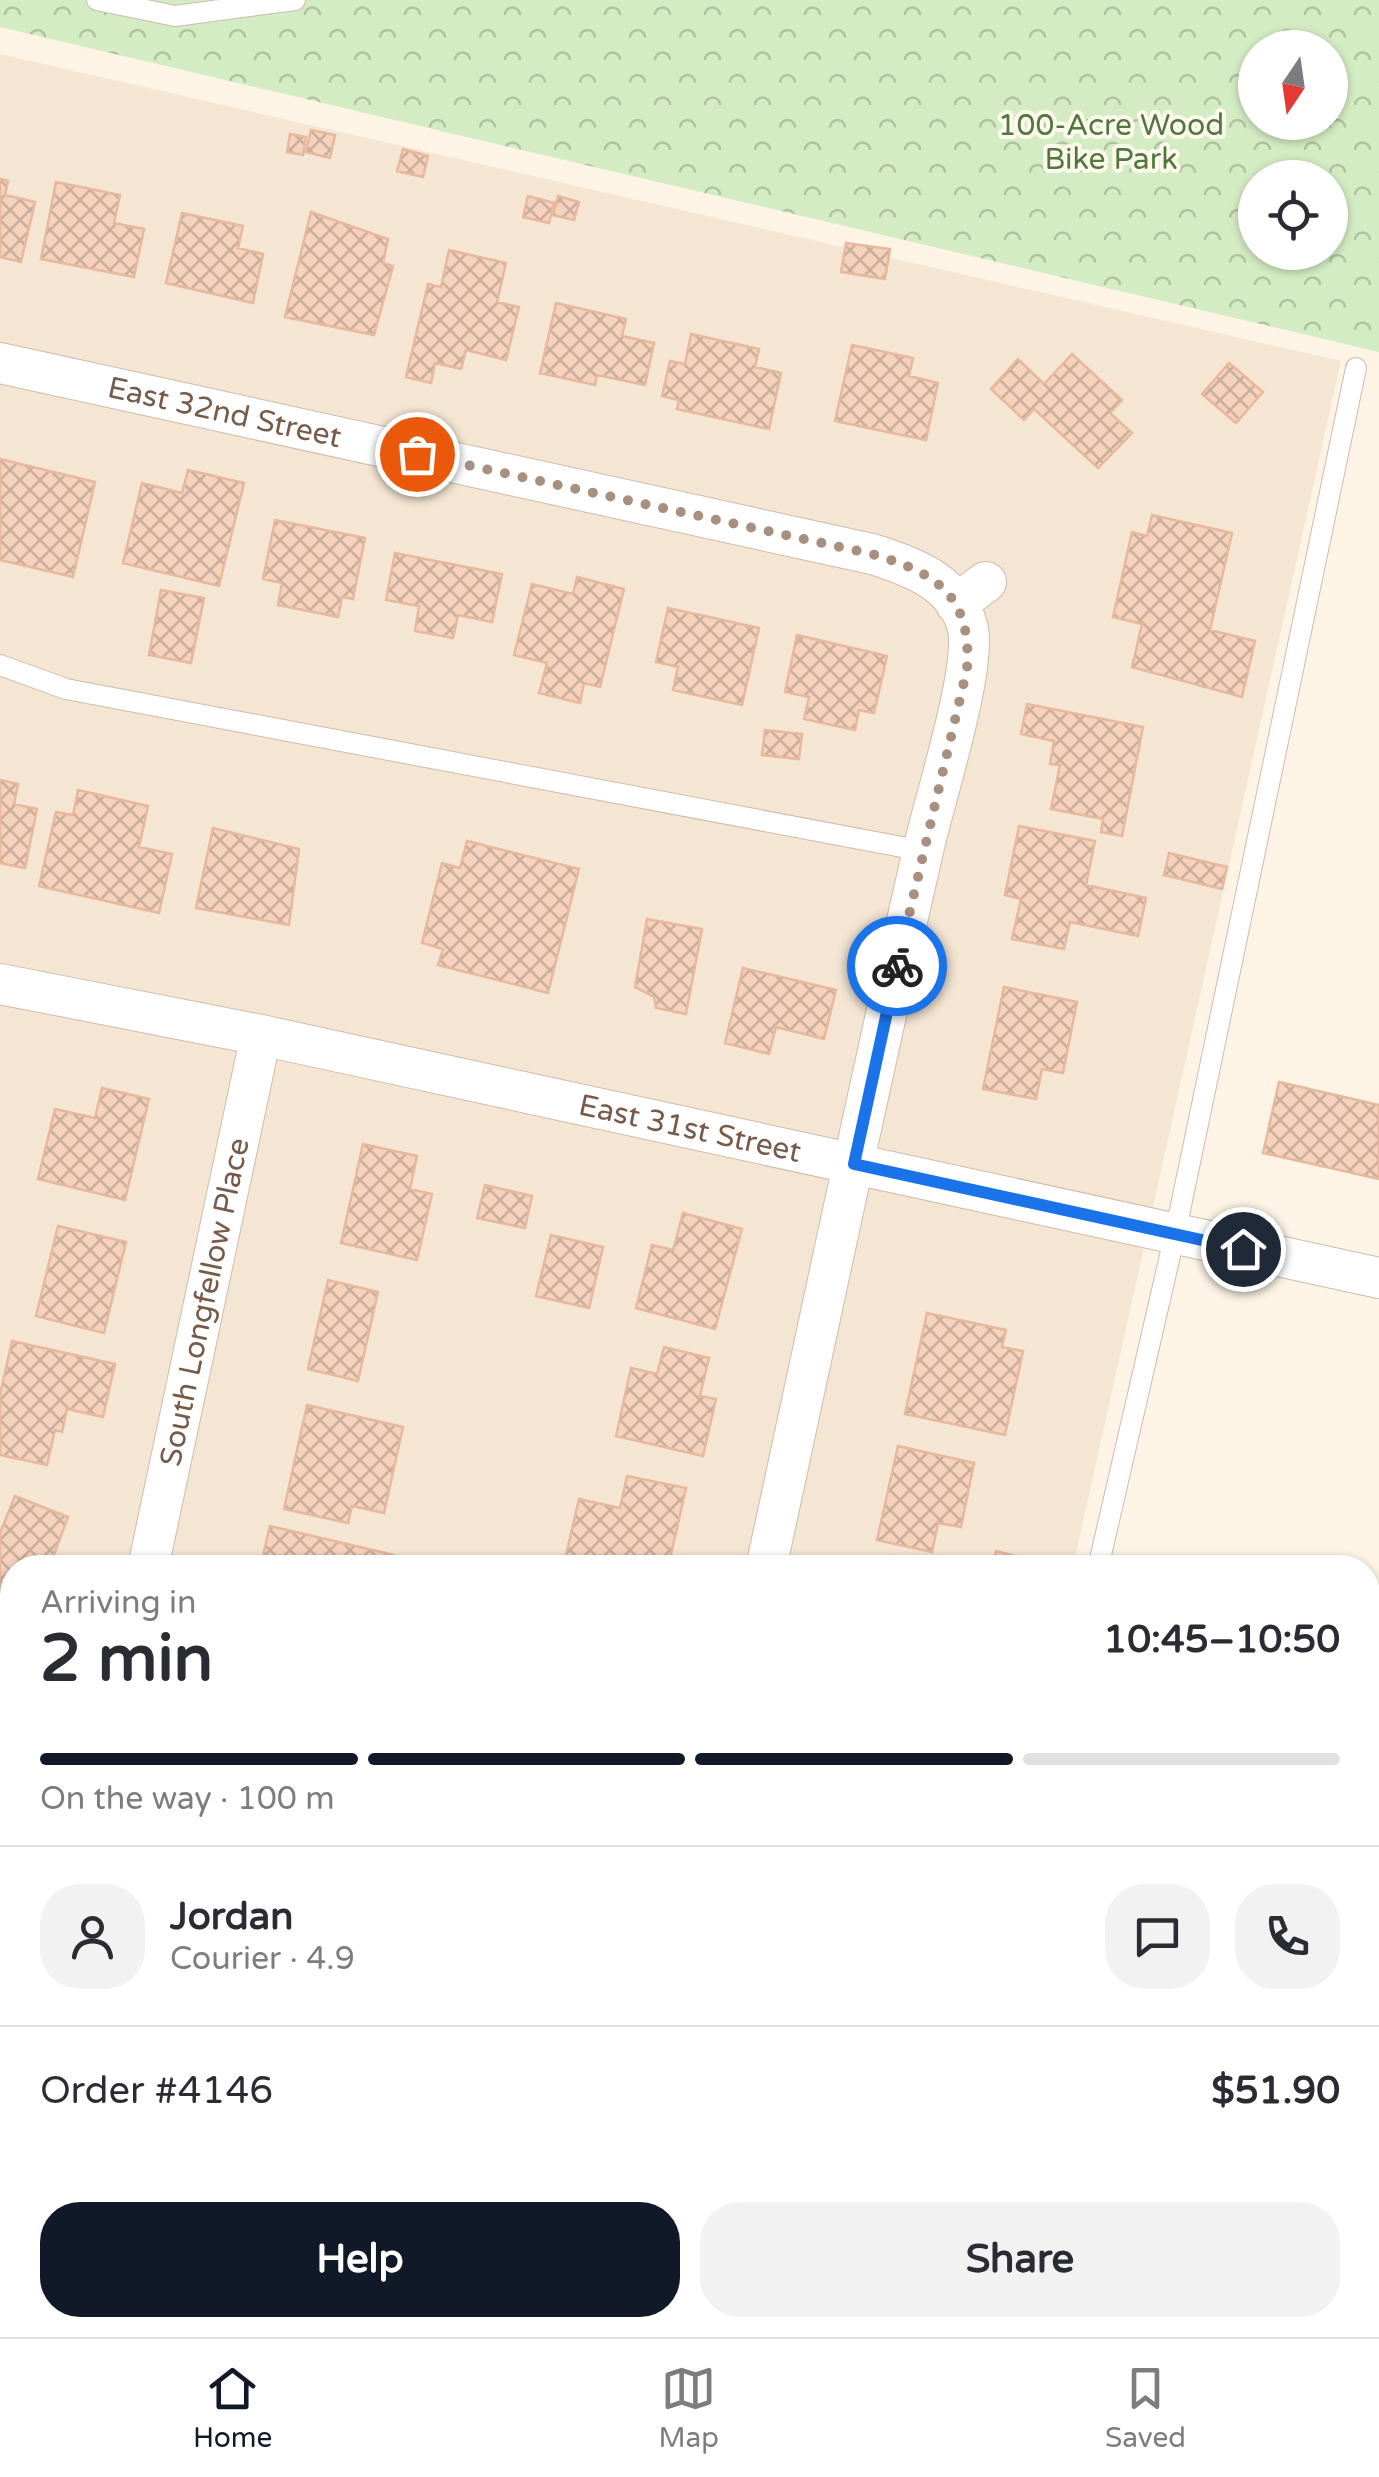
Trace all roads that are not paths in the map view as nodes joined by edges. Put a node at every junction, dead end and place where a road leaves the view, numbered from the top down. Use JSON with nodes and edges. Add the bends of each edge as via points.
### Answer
{"nodes":[{"id":1,"x":97,"y":0,"type":"edge"},
{"id":2,"x":295,"y":0,"type":"edge"},
{"id":3,"x":0,"y":363,"type":"edge"},
{"id":4,"x":1356,"y":368,"type":"dead end"},
{"id":5,"x":0,"y":665,"type":"edge"},
{"id":6,"x":922,"y":850,"type":"junction"},
{"id":7,"x":0,"y":984,"type":"edge"},
{"id":8,"x":261,"y":1035,"type":"junction"},
{"id":9,"x":854,"y":1164,"type":"junction"},
{"id":10,"x":1175,"y":1234,"type":"junction"},
{"id":11,"x":1379,"y":1278,"type":"edge"},
{"id":12,"x":151,"y":1555,"type":"edge"},
{"id":13,"x":769,"y":1555,"type":"edge"},
{"id":14,"x":1101,"y":1555,"type":"edge"}],
"edges":[{"from":1,"to":2,"type":"lane","via":[[175,16]]},
{"from":3,"to":6,"type":"street","name":"East 32nd Street","via":[[872,554],[925,573],[968,599],[968,628],[967,669]]},
{"from":4,"to":10,"type":"lane"},
{"from":5,"to":6,"type":"lane","via":[[66,688]]},
{"from":6,"to":9,"type":"street"},
{"from":7,"to":8,"type":"street","name":"East 31st Street"},
{"from":8,"to":9,"type":"street","name":"East 31st Street"},
{"from":8,"to":12,"type":"street","name":"South Longfellow Place"},
{"from":9,"to":10,"type":"street","name":"East 31st Street"},
{"from":9,"to":13,"type":"street"},
{"from":10,"to":11,"type":"street","name":"East 31st Street"},
{"from":10,"to":14,"type":"lane"}]}
